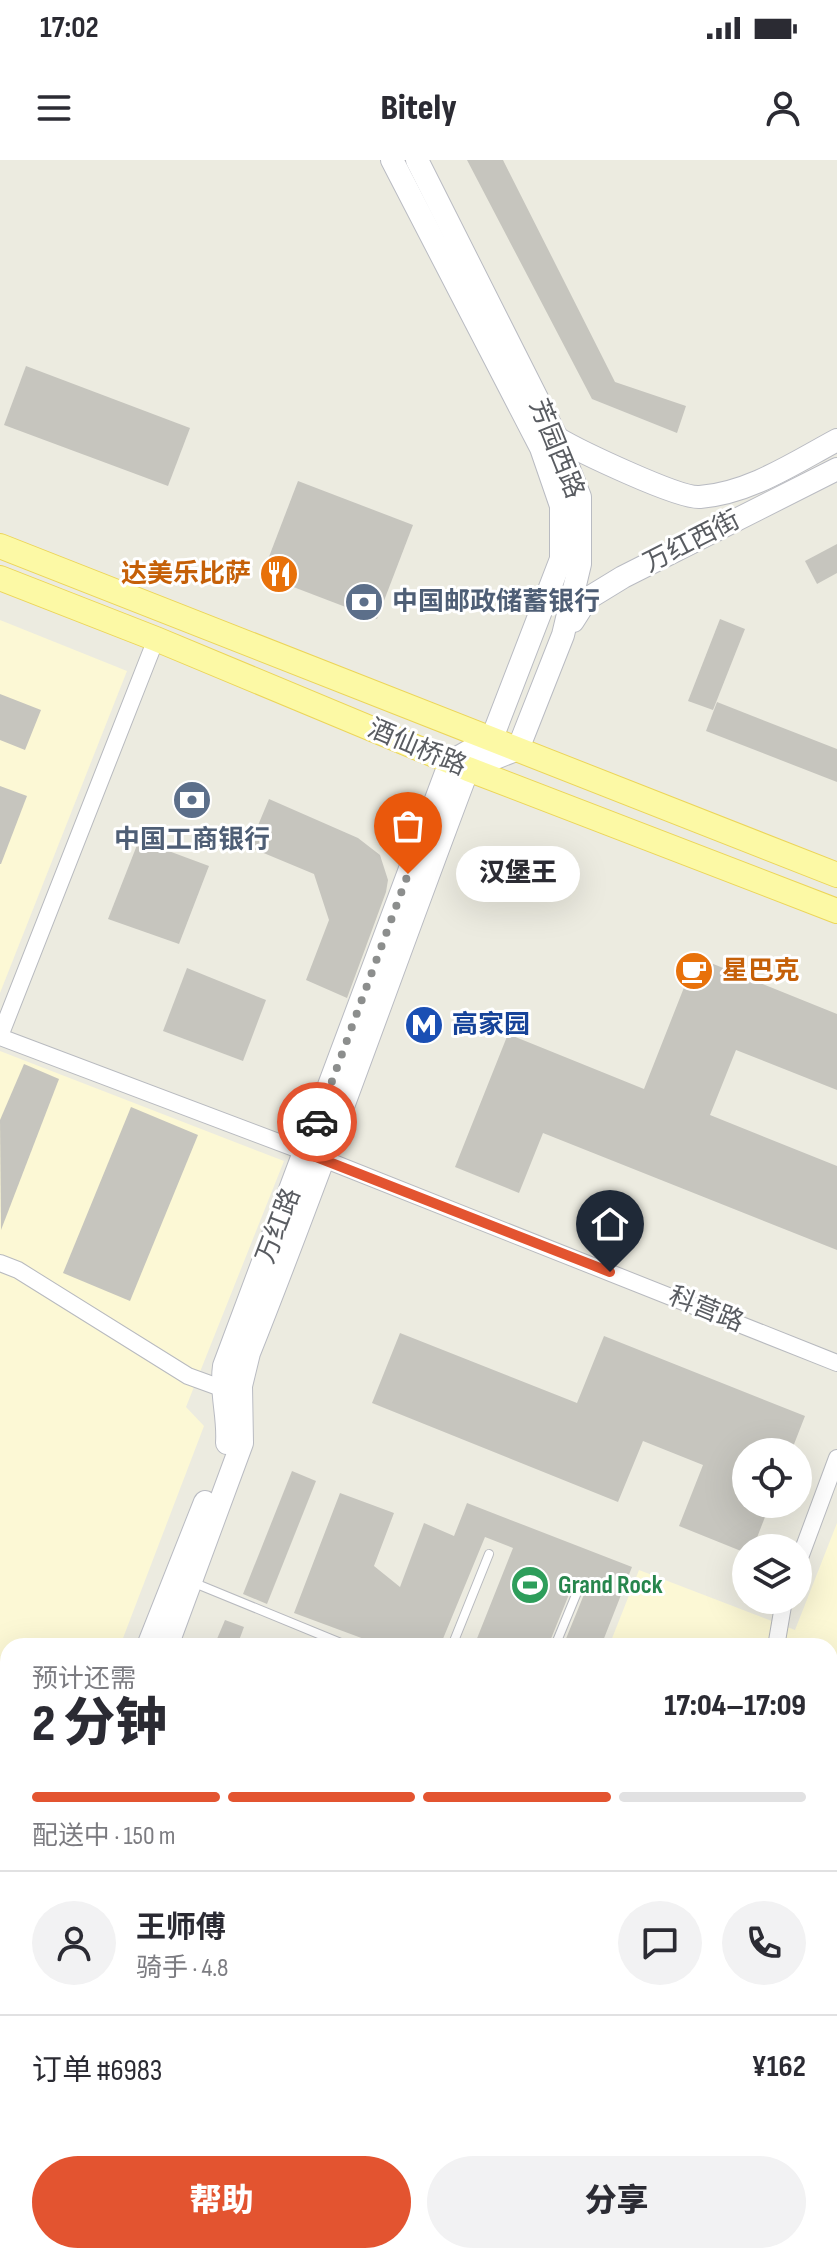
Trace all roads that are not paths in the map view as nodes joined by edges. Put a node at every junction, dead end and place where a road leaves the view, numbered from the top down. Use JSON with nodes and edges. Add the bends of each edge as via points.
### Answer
{"nodes":[{"id":1,"x":392,"y":160,"type":"edge"},
{"id":2,"x":417,"y":160,"type":"edge"},
{"id":3,"x":557,"y":438,"type":"junction"},
{"id":4,"x":837,"y":440,"type":"edge"},
{"id":5,"x":837,"y":469,"type":"edge"},
{"id":6,"x":0,"y":546,"type":"edge"},
{"id":7,"x":0,"y":578,"type":"edge"},
{"id":8,"x":563,"y":635,"type":"junction"},
{"id":9,"x":156,"y":639,"type":"junction"},
{"id":10,"x":492,"y":738,"type":"junction"},
{"id":11,"x":518,"y":749,"type":"junction"},
{"id":12,"x":459,"y":766,"type":"junction"},
{"id":13,"x":837,"y":875,"type":"edge"},
{"id":14,"x":837,"y":911,"type":"edge"},
{"id":15,"x":0,"y":1037,"type":"edge"},
{"id":16,"x":316,"y":1156,"type":"junction"},
{"id":17,"x":0,"y":1263,"type":"edge"},
{"id":18,"x":837,"y":1363,"type":"edge"},
{"id":19,"x":221,"y":1388,"type":"junction"},
{"id":20,"x":837,"y":1458,"type":"edge"},
{"id":21,"x":809,"y":1534,"type":"edge"},
{"id":22,"x":489,"y":1554,"type":"dead end"},
{"id":23,"x":191,"y":1581,"type":"junction"},
{"id":24,"x":578,"y":1590,"type":"dead end"},
{"id":25,"x":781,"y":1614,"type":"edge"},
{"id":26,"x":151,"y":1638,"type":"edge"},
{"id":27,"x":170,"y":1638,"type":"edge"},
{"id":28,"x":329,"y":1638,"type":"edge"},
{"id":29,"x":455,"y":1638,"type":"edge"},
{"id":30,"x":558,"y":1638,"type":"edge"},
{"id":31,"x":777,"y":1638,"type":"edge"}],
"edges":[{"from":1,"to":10,"type":"main road","name":"芳园西路","via":[[541,448],[561,506],[561,559]]},
{"from":2,"to":3,"type":"main road","name":"芳园西路"},
{"from":3,"to":4,"type":"main road","name":"万红西街","via":[[591,458],[696,498],[739,490]]},
{"from":3,"to":8,"type":"main road","name":"芳园西路","via":[[580,497],[580,564]]},
{"from":5,"to":8,"type":"main road","name":"万红西街","via":[[587,599]]},
{"from":6,"to":10,"type":"main road","name":"酒仙桥路"},
{"from":7,"to":9,"type":"main road","name":"酒仙桥路"},
{"from":8,"to":11,"type":"main road","name":"芳园西路"},
{"from":9,"to":12,"type":"main road","name":"酒仙桥路"},
{"from":9,"to":15,"type":"street"},
{"from":10,"to":11,"type":"main road","name":"酒仙桥路"},
{"from":10,"to":12,"type":"main road"},
{"from":11,"to":12,"type":"main road"},
{"from":11,"to":13,"type":"main road","name":"酒仙桥路"},
{"from":12,"to":14,"type":"main road","name":"酒仙桥路"},
{"from":12,"to":16,"type":"main road","name":"万红路","via":[[351,1081]]},
{"from":15,"to":16,"type":"street","name":"科营路"},
{"from":16,"to":18,"type":"street","name":"科营路"},
{"from":16,"to":19,"type":"main road","name":"万红路","via":[[224,1366]]},
{"from":16,"to":23,"type":"main road","name":"万红路","via":[[249,1353],[241,1386],[242,1443]]},
{"from":17,"to":19,"type":"street","via":[[188,1376]]},
{"from":19,"to":26,"type":"main road","name":"万红路","via":[[229,1420],[227,1445]]},
{"from":20,"to":21,"type":"street"},
{"from":22,"to":29,"type":"lane"},
{"from":23,"to":27,"type":"main road","name":"万红路"},
{"from":23,"to":28,"type":"lane"},
{"from":24,"to":30,"type":"lane"},
{"from":25,"to":31,"type":"street"}]}
